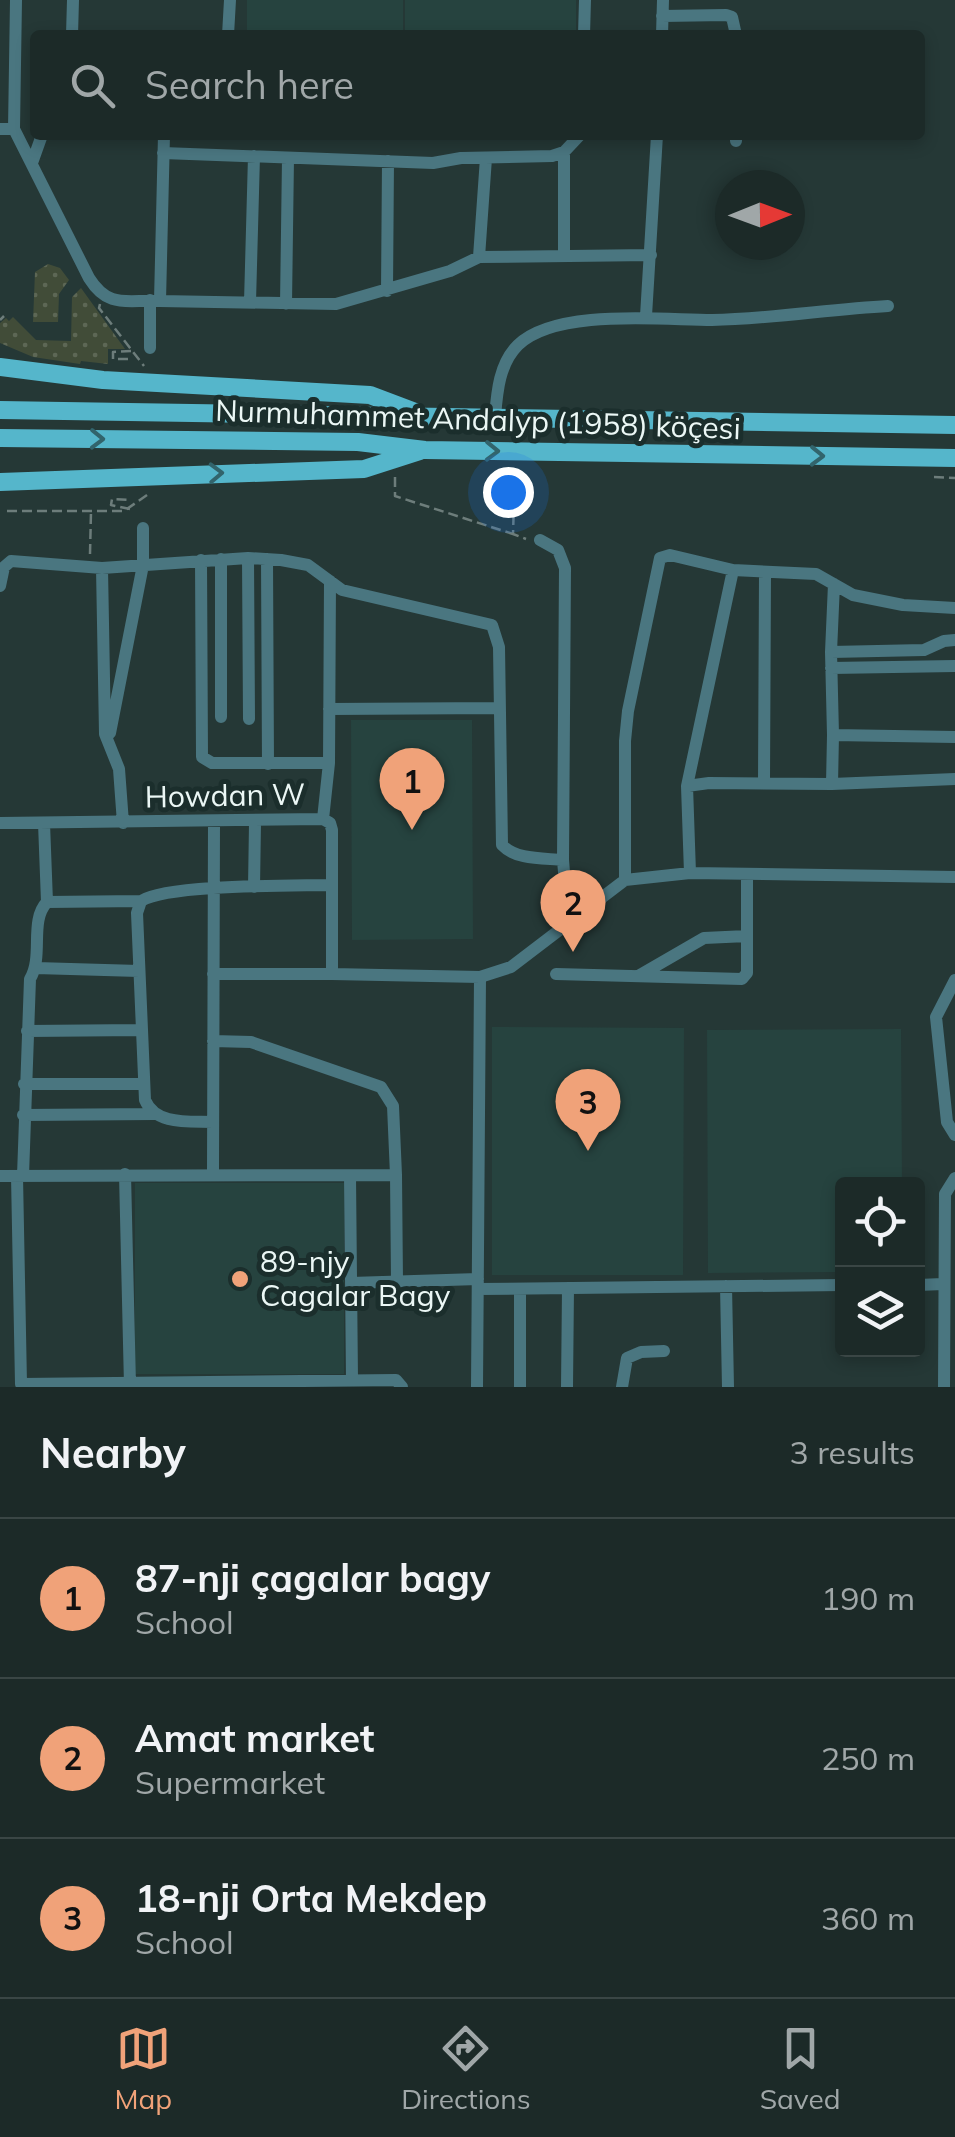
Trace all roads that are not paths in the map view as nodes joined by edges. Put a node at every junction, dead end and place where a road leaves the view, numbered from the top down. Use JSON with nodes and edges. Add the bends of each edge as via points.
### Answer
{"nodes":[{"id":1,"x":16,"y":0,"type":"edge"},
{"id":2,"x":73,"y":0,"type":"edge"},
{"id":3,"x":230,"y":0,"type":"edge"},
{"id":4,"x":585,"y":0,"type":"edge"},
{"id":5,"x":663,"y":0,"type":"edge"},
{"id":6,"x":662,"y":16,"type":"junction"},
{"id":7,"x":72,"y":30,"type":"edge"},
{"id":8,"x":228,"y":30,"type":"edge"},
{"id":9,"x":584,"y":30,"type":"edge"},
{"id":10,"x":662,"y":30,"type":"edge"},
{"id":11,"x":735,"y":30,"type":"edge"},
{"id":12,"x":7,"y":129,"type":"edge"},
{"id":13,"x":40,"y":140,"type":"edge"},
{"id":14,"x":164,"y":140,"type":"edge"},
{"id":15,"x":575,"y":140,"type":"edge"},
{"id":16,"x":657,"y":140,"type":"edge"},
{"id":17,"x":564,"y":152,"type":"junction"},
{"id":18,"x":164,"y":153,"type":"junction"},
{"id":19,"x":254,"y":156,"type":"junction"},
{"id":20,"x":288,"y":158,"type":"junction"},
{"id":21,"x":486,"y":158,"type":"junction"},
{"id":22,"x":388,"y":161,"type":"junction"},
{"id":23,"x":32,"y":164,"type":"junction"},
{"id":24,"x":479,"y":256,"type":"junction"},
{"id":25,"x":564,"y":256,"type":"junction"},
{"id":26,"x":651,"y":256,"type":"junction"},
{"id":27,"x":387,"y":291,"type":"junction"},
{"id":28,"x":155,"y":300,"type":"junction"},
{"id":29,"x":250,"y":302,"type":"junction"},
{"id":30,"x":286,"y":304,"type":"junction"},
{"id":31,"x":888,"y":306,"type":"dead end"},
{"id":32,"x":646,"y":316,"type":"junction"},
{"id":33,"x":150,"y":348,"type":"dead end"},
{"id":34,"x":4,"y":364,"type":"edge"},
{"id":35,"x":0,"y":410,"type":"edge"},
{"id":36,"x":424,"y":416,"type":"junction"},
{"id":37,"x":495,"y":417,"type":"junction"},
{"id":38,"x":955,"y":424,"type":"edge"},
{"id":39,"x":0,"y":438,"type":"edge"},
{"id":40,"x":425,"y":450,"type":"junction"},
{"id":41,"x":955,"y":458,"type":"edge"},
{"id":42,"x":5,"y":485,"type":"edge"},
{"id":43,"x":143,"y":528,"type":"dead end"},
{"id":44,"x":542,"y":542,"type":"road end"},
{"id":45,"x":248,"y":558,"type":"junction"},
{"id":46,"x":267,"y":558,"type":"junction"},
{"id":47,"x":222,"y":559,"type":"junction"},
{"id":48,"x":201,"y":560,"type":"junction"},
{"id":49,"x":144,"y":564,"type":"junction"},
{"id":50,"x":96,"y":567,"type":"junction"},
{"id":51,"x":732,"y":570,"type":"junction"},
{"id":52,"x":765,"y":574,"type":"junction"},
{"id":53,"x":330,"y":581,"type":"junction"},
{"id":54,"x":834,"y":584,"type":"junction"},
{"id":55,"x":0,"y":586,"type":"edge"},
{"id":56,"x":955,"y":608,"type":"edge"},
{"id":57,"x":955,"y":640,"type":"edge"},
{"id":58,"x":831,"y":652,"type":"junction"},
{"id":59,"x":955,"y":666,"type":"edge"},
{"id":60,"x":831,"y":668,"type":"junction"},
{"id":61,"x":499,"y":708,"type":"junction"},
{"id":62,"x":329,"y":709,"type":"junction"},
{"id":63,"x":202,"y":715,"type":"junction"},
{"id":64,"x":221,"y":717,"type":"junction"},
{"id":65,"x":249,"y":719,"type":"junction"},
{"id":66,"x":268,"y":720,"type":"junction"},
{"id":67,"x":833,"y":735,"type":"junction"},
{"id":68,"x":955,"y":737,"type":"edge"},
{"id":69,"x":108,"y":741,"type":"junction"},
{"id":70,"x":329,"y":763,"type":"junction"},
{"id":71,"x":268,"y":764,"type":"junction"},
{"id":72,"x":955,"y":780,"type":"edge"},
{"id":73,"x":764,"y":782,"type":"junction"},
{"id":74,"x":832,"y":784,"type":"junction"},
{"id":75,"x":688,"y":786,"type":"junction"},
{"id":76,"x":322,"y":820,"type":"junction"},
{"id":77,"x":214,"y":822,"type":"junction"},
{"id":78,"x":254,"y":822,"type":"junction"},
{"id":79,"x":0,"y":823,"type":"edge"},
{"id":80,"x":44,"y":823,"type":"junction"},
{"id":81,"x":122,"y":823,"type":"junction"},
{"id":82,"x":563,"y":860,"type":"junction"},
{"id":83,"x":690,"y":873,"type":"junction"},
{"id":84,"x":747,"y":875,"type":"junction"},
{"id":85,"x":955,"y":877,"type":"edge"},
{"id":86,"x":625,"y":880,"type":"junction"},
{"id":87,"x":331,"y":885,"type":"junction"},
{"id":88,"x":254,"y":886,"type":"junction"},
{"id":89,"x":214,"y":890,"type":"junction"},
{"id":90,"x":141,"y":901,"type":"junction"},
{"id":91,"x":48,"y":902,"type":"junction"},
{"id":92,"x":568,"y":920,"type":"junction"},
{"id":93,"x":747,"y":936,"type":"junction"},
{"id":94,"x":36,"y":968,"type":"junction"},
{"id":95,"x":140,"y":971,"type":"junction"},
{"id":96,"x":213,"y":974,"type":"junction"},
{"id":97,"x":332,"y":974,"type":"junction"},
{"id":98,"x":556,"y":974,"type":"dead end"},
{"id":99,"x":638,"y":976,"type":"junction"},
{"id":100,"x":480,"y":977,"type":"junction"},
{"id":101,"x":955,"y":980,"type":"edge"},
{"id":102,"x":141,"y":1030,"type":"junction"},
{"id":103,"x":28,"y":1031,"type":"junction"},
{"id":104,"x":214,"y":1041,"type":"junction"},
{"id":105,"x":24,"y":1084,"type":"junction"},
{"id":106,"x":143,"y":1084,"type":"junction"},
{"id":107,"x":154,"y":1114,"type":"junction"},
{"id":108,"x":22,"y":1115,"type":"junction"},
{"id":109,"x":213,"y":1122,"type":"junction"},
{"id":110,"x":955,"y":1135,"type":"edge"},
{"id":111,"x":213,"y":1173,"type":"junction"},
{"id":112,"x":125,"y":1174,"type":"junction"},
{"id":113,"x":0,"y":1176,"type":"edge"},
{"id":114,"x":20,"y":1176,"type":"junction"},
{"id":115,"x":350,"y":1176,"type":"junction"},
{"id":116,"x":396,"y":1176,"type":"junction"},
{"id":117,"x":955,"y":1178,"type":"edge"},
{"id":118,"x":397,"y":1282,"type":"junction"},
{"id":119,"x":351,"y":1283,"type":"junction"},
{"id":120,"x":478,"y":1284,"type":"junction"},
{"id":121,"x":943,"y":1284,"type":"junction"},
{"id":122,"x":925,"y":1285,"type":"edge"},
{"id":123,"x":726,"y":1286,"type":"junction"},
{"id":124,"x":835,"y":1286,"type":"edge"},
{"id":125,"x":520,"y":1288,"type":"junction"},
{"id":126,"x":568,"y":1288,"type":"junction"},
{"id":127,"x":664,"y":1351,"type":"dead end"},
{"id":128,"x":352,"y":1380,"type":"junction"},
{"id":129,"x":21,"y":1385,"type":"edge"},
{"id":130,"x":130,"y":1385,"type":"edge"},
{"id":131,"x":215,"y":1385,"type":"edge"},
{"id":132,"x":402,"y":1387,"type":"edge"},
{"id":133,"x":477,"y":1387,"type":"edge"},
{"id":134,"x":520,"y":1387,"type":"edge"},
{"id":135,"x":567,"y":1387,"type":"edge"},
{"id":136,"x":622,"y":1387,"type":"edge"},
{"id":137,"x":728,"y":1387,"type":"edge"},
{"id":138,"x":944,"y":1387,"type":"edge"}],
"edges":[{"from":1,"to":12,"type":"street"},
{"from":2,"to":7,"type":"street"},
{"from":3,"to":8,"type":"street"},
{"from":4,"to":9,"type":"street"},
{"from":5,"to":6,"type":"street"},
{"from":6,"to":10,"type":"street"},
{"from":6,"to":11,"type":"street","via":[[726,15]]},
{"from":12,"to":23,"type":"street"},
{"from":13,"to":23,"type":"street"},
{"from":14,"to":18,"type":"street"},
{"from":15,"to":17,"type":"street"},
{"from":16,"to":26,"type":"street"},
{"from":17,"to":21,"type":"street"},
{"from":17,"to":25,"type":"street"},
{"from":18,"to":19,"type":"street"},
{"from":18,"to":28,"type":"street"},
{"from":19,"to":20,"type":"street"},
{"from":19,"to":29,"type":"street"},
{"from":20,"to":22,"type":"street"},
{"from":20,"to":30,"type":"street"},
{"from":21,"to":22,"type":"street"},
{"from":21,"to":24,"type":"street"},
{"from":22,"to":27,"type":"street"},
{"from":23,"to":28,"type":"street","via":[[102,296]]},
{"from":24,"to":25,"type":"street"},
{"from":24,"to":27,"type":"street"},
{"from":25,"to":26,"type":"street"},
{"from":26,"to":32,"type":"street"},
{"from":27,"to":30,"type":"street","via":[[336,304]]},
{"from":28,"to":29,"type":"street"},
{"from":28,"to":33,"type":"street"},
{"from":29,"to":30,"type":"street"},
{"from":31,"to":32,"type":"street","via":[[712,320]]},
{"from":32,"to":37,"type":"street","via":[[582,321],[519,344],[505,363]]},
{"from":34,"to":36,"type":"main road","via":[[103,380],[370,395]]},
{"from":35,"to":36,"type":"main road","name":"Nurmuhammet Andalyp (1958) köçesi"},
{"from":36,"to":37,"type":"main road","name":"Nurmuhammet Andalyp (1958) köçesi"},
{"from":37,"to":38,"type":"main road","name":"Nurmuhammet Andalyp (1958) köçesi"},
{"from":39,"to":40,"type":"main road","name":"Nurmuhammet Andalyp (1958) köçesi","one_way":true,"via":[[358,442]]},
{"from":40,"to":41,"type":"main road","name":"Nurmuhammet Andalyp (1958) köçesi","one_way":true},
{"from":42,"to":40,"type":"main road","one_way":true,"via":[[364,469]]},
{"from":43,"to":49,"type":"street"},
{"from":44,"to":82,"type":"street","via":[[558,550],[565,568]]},
{"from":45,"to":46,"type":"street"},
{"from":45,"to":47,"type":"street"},
{"from":45,"to":65,"type":"street"},
{"from":46,"to":53,"type":"street","via":[[308,565]]},
{"from":46,"to":66,"type":"street"},
{"from":47,"to":48,"type":"street"},
{"from":47,"to":64,"type":"street"},
{"from":48,"to":49,"type":"street"},
{"from":48,"to":63,"type":"street"},
{"from":49,"to":50,"type":"street"},
{"from":49,"to":69,"type":"street"},
{"from":50,"to":55,"type":"street","via":[[11,561]]},
{"from":50,"to":69,"type":"street"},
{"from":51,"to":52,"type":"street"},
{"from":51,"to":75,"type":"street"},
{"from":51,"to":86,"type":"street","via":[[665,554],[656,567],[624,741]]},
{"from":52,"to":54,"type":"street","via":[[816,574]]},
{"from":52,"to":73,"type":"street"},
{"from":53,"to":61,"type":"street","via":[[353,593],[492,625],[499,647]]},
{"from":53,"to":62,"type":"street"},
{"from":54,"to":56,"type":"street","via":[[902,605]]},
{"from":54,"to":58,"type":"street"},
{"from":57,"to":58,"type":"street","via":[[924,650]]},
{"from":58,"to":60,"type":"street"},
{"from":59,"to":60,"type":"street"},
{"from":60,"to":67,"type":"street"},
{"from":61,"to":62,"type":"street"},
{"from":61,"to":82,"type":"street","via":[[502,845],[508,852]]},
{"from":62,"to":70,"type":"street"},
{"from":63,"to":64,"type":"street"},
{"from":63,"to":71,"type":"street","via":[[205,761]]},
{"from":64,"to":65,"type":"street"},
{"from":65,"to":66,"type":"street"},
{"from":66,"to":71,"type":"street"},
{"from":67,"to":68,"type":"street"},
{"from":67,"to":74,"type":"street"},
{"from":69,"to":81,"type":"street","via":[[119,769]]},
{"from":70,"to":71,"type":"street"},
{"from":70,"to":76,"type":"street"},
{"from":72,"to":74,"type":"street"},
{"from":73,"to":74,"type":"street"},
{"from":73,"to":75,"type":"street"},
{"from":75,"to":83,"type":"street"},
{"from":76,"to":78,"type":"street","name":"Howdan W"},
{"from":76,"to":87,"type":"street","name":"Howdan W","via":[[332,830]]},
{"from":77,"to":78,"type":"street","name":"Howdan W"},
{"from":77,"to":81,"type":"street","name":"Howdan W"},
{"from":77,"to":89,"type":"street"},
{"from":78,"to":88,"type":"street"},
{"from":79,"to":80,"type":"street","name":"Howdan W"},
{"from":80,"to":81,"type":"street","name":"Howdan W"},
{"from":80,"to":91,"type":"street"},
{"from":82,"to":92,"type":"street"},
{"from":83,"to":84,"type":"street"},
{"from":83,"to":86,"type":"street"},
{"from":84,"to":85,"type":"street"},
{"from":84,"to":93,"type":"street"},
{"from":86,"to":92,"type":"street"},
{"from":87,"to":88,"type":"street"},
{"from":87,"to":97,"type":"street","name":"Howdan W"},
{"from":88,"to":89,"type":"street"},
{"from":89,"to":90,"type":"street"},
{"from":89,"to":96,"type":"street"},
{"from":90,"to":91,"type":"street"},
{"from":90,"to":95,"type":"street"},
{"from":91,"to":94,"type":"street","via":[[39,912]]},
{"from":92,"to":100,"type":"street","via":[[511,967]]},
{"from":93,"to":99,"type":"street","via":[[704,938]]},
{"from":93,"to":99,"type":"street","via":[[748,973],[742,979]]},
{"from":94,"to":95,"type":"street"},
{"from":94,"to":103,"type":"street"},
{"from":95,"to":102,"type":"street"},
{"from":96,"to":97,"type":"street"},
{"from":96,"to":104,"type":"street"},
{"from":97,"to":100,"type":"street"},
{"from":98,"to":99,"type":"street"},
{"from":100,"to":120,"type":"street"},
{"from":101,"to":110,"type":"street","via":[[936,1016],[947,1122]]},
{"from":102,"to":103,"type":"street"},
{"from":102,"to":106,"type":"street"},
{"from":103,"to":105,"type":"street"},
{"from":104,"to":109,"type":"street"},
{"from":104,"to":116,"type":"street","via":[[251,1042],[381,1087],[393,1106]]},
{"from":105,"to":106,"type":"street"},
{"from":105,"to":108,"type":"street"},
{"from":106,"to":107,"type":"street"},
{"from":107,"to":108,"type":"street"},
{"from":107,"to":109,"type":"street"},
{"from":108,"to":114,"type":"street"},
{"from":109,"to":111,"type":"street"},
{"from":111,"to":112,"type":"street"},
{"from":111,"to":115,"type":"street"},
{"from":112,"to":114,"type":"street"},
{"from":112,"to":130,"type":"street"},
{"from":113,"to":114,"type":"street"},
{"from":114,"to":129,"type":"street"},
{"from":115,"to":116,"type":"street"},
{"from":115,"to":119,"type":"street"},
{"from":116,"to":118,"type":"street"},
{"from":117,"to":121,"type":"street","via":[[944,1194]]},
{"from":118,"to":119,"type":"street"},
{"from":118,"to":120,"type":"street"},
{"from":119,"to":128,"type":"street"},
{"from":120,"to":125,"type":"street"},
{"from":120,"to":133,"type":"street"},
{"from":121,"to":122,"type":"street"},
{"from":121,"to":138,"type":"street"},
{"from":123,"to":124,"type":"street"},
{"from":123,"to":126,"type":"street"},
{"from":123,"to":137,"type":"street"},
{"from":125,"to":126,"type":"street"},
{"from":125,"to":134,"type":"street"},
{"from":126,"to":135,"type":"street"},
{"from":127,"to":136,"type":"street","via":[[627,1358]]},
{"from":128,"to":131,"type":"street"},
{"from":128,"to":132,"type":"street","via":[[396,1380]]},
{"from":129,"to":130,"type":"street"},
{"from":130,"to":131,"type":"street"}]}
